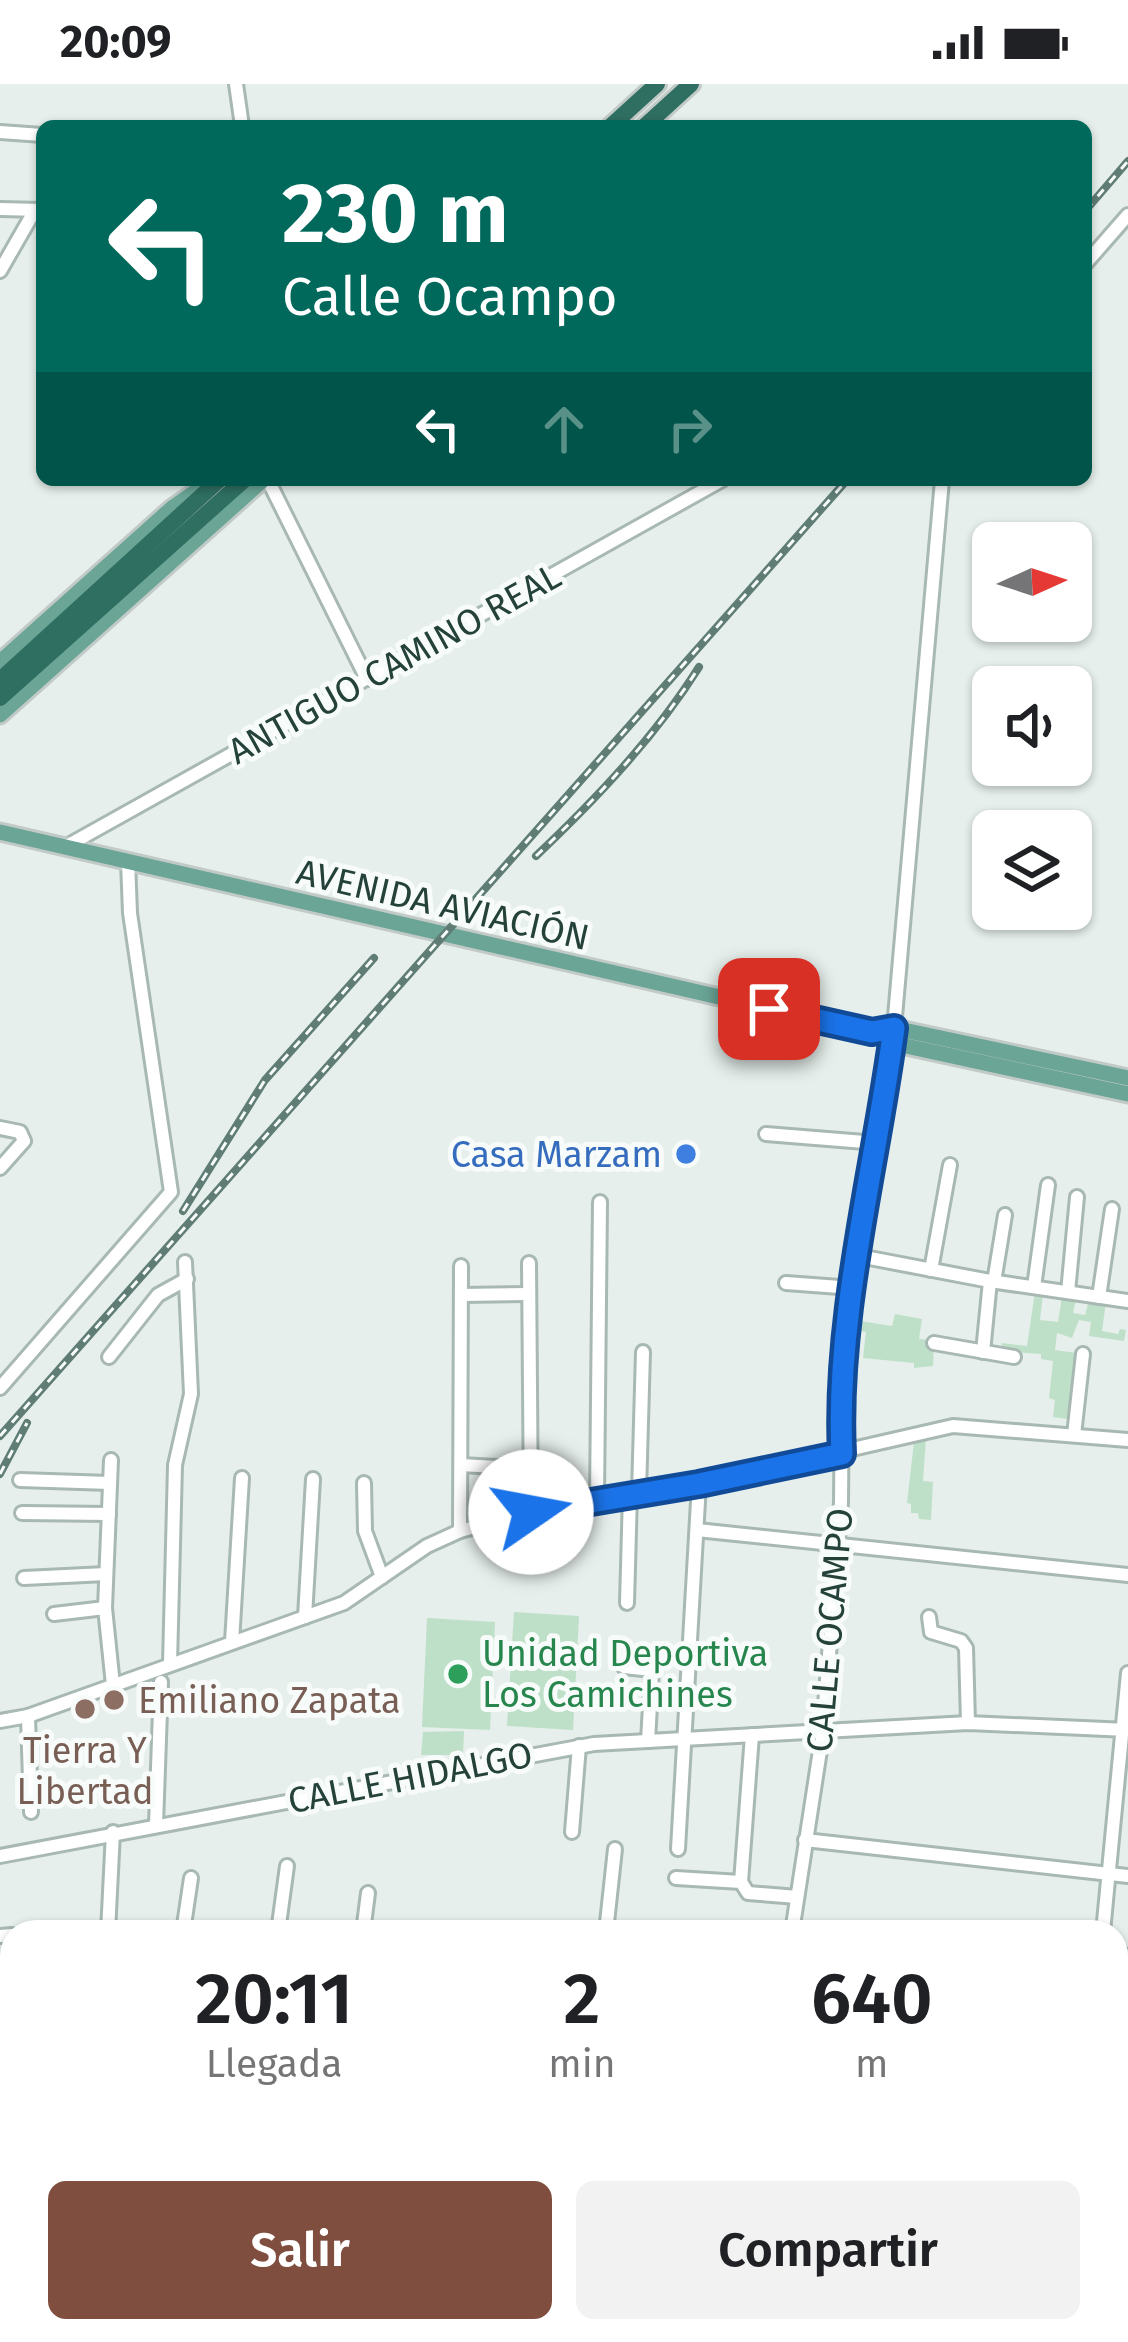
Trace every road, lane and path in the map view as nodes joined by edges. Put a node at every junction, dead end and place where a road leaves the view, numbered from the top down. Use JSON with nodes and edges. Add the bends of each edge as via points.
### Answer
{"nodes":[{"id":1,"x":236,"y":84,"type":"edge"},
{"id":2,"x":658,"y":84,"type":"edge"},
{"id":3,"x":691,"y":84,"type":"edge"},
{"id":4,"x":241,"y":120,"type":"edge"},
{"id":5,"x":618,"y":120,"type":"edge"},
{"id":6,"x":652,"y":120,"type":"edge"},
{"id":7,"x":0,"y":132,"type":"edge"},
{"id":8,"x":36,"y":135,"type":"edge"},
{"id":9,"x":0,"y":208,"type":"edge"},
{"id":10,"x":36,"y":210,"type":"edge"},
{"id":11,"x":36,"y":215,"type":"edge"},
{"id":12,"x":1128,"y":215,"type":"edge"},
{"id":13,"x":1092,"y":256,"type":"edge"},
{"id":14,"x":0,"y":271,"type":"edge"},
{"id":15,"x":207,"y":486,"type":"edge"},
{"id":16,"x":210,"y":486,"type":"edge"},
{"id":17,"x":237,"y":486,"type":"edge"},
{"id":18,"x":259,"y":486,"type":"edge"},
{"id":19,"x":269,"y":486,"type":"edge"},
{"id":20,"x":711,"y":486,"type":"edge"},
{"id":21,"x":941,"y":486,"type":"edge"},
{"id":22,"x":0,"y":662,"type":"edge"},
{"id":23,"x":367,"y":679,"type":"junction"},
{"id":24,"x":0,"y":680,"type":"edge"},
{"id":25,"x":0,"y":698,"type":"edge"},
{"id":26,"x":0,"y":715,"type":"edge"},
{"id":27,"x":0,"y":832,"type":"edge"},
{"id":28,"x":65,"y":847,"type":"junction"},
{"id":29,"x":128,"y":861,"type":"junction"},
{"id":30,"x":893,"y":1035,"type":"junction"},
{"id":31,"x":1128,"y":1078,"type":"edge"},
{"id":32,"x":1128,"y":1094,"type":"edge"},
{"id":33,"x":0,"y":1128,"type":"edge"},
{"id":34,"x":766,"y":1135,"type":"dead end"},
{"id":35,"x":877,"y":1143,"type":"junction"},
{"id":36,"x":950,"y":1166,"type":"dead end"},
{"id":37,"x":0,"y":1168,"type":"edge"},
{"id":38,"x":1048,"y":1185,"type":"dead end"},
{"id":39,"x":1077,"y":1197,"type":"dead end"},
{"id":40,"x":600,"y":1202,"type":"dead end"},
{"id":41,"x":1112,"y":1209,"type":"dead end"},
{"id":42,"x":1005,"y":1215,"type":"dead end"},
{"id":43,"x":859,"y":1256,"type":"junction"},
{"id":44,"x":185,"y":1262,"type":"dead end"},
{"id":45,"x":529,"y":1263,"type":"dead end"},
{"id":46,"x":460,"y":1266,"type":"dead end"},
{"id":47,"x":931,"y":1270,"type":"junction"},
{"id":48,"x":187,"y":1279,"type":"junction"},
{"id":49,"x":992,"y":1281,"type":"junction"},
{"id":50,"x":786,"y":1283,"type":"dead end"},
{"id":51,"x":1034,"y":1287,"type":"junction"},
{"id":52,"x":853,"y":1288,"type":"junction"},
{"id":53,"x":1068,"y":1292,"type":"junction"},
{"id":54,"x":529,"y":1294,"type":"junction"},
{"id":55,"x":460,"y":1295,"type":"junction"},
{"id":56,"x":1099,"y":1297,"type":"junction"},
{"id":57,"x":1128,"y":1301,"type":"edge"},
{"id":58,"x":934,"y":1343,"type":"dead end"},
{"id":59,"x":643,"y":1352,"type":"dead end"},
{"id":60,"x":982,"y":1352,"type":"junction"},
{"id":61,"x":1083,"y":1354,"type":"dead end"},
{"id":62,"x":109,"y":1357,"type":"dead end"},
{"id":63,"x":1014,"y":1357,"type":"dead end"},
{"id":64,"x":0,"y":1388,"type":"edge"},
{"id":65,"x":1074,"y":1435,"type":"junction"},
{"id":66,"x":1128,"y":1440,"type":"edge"},
{"id":67,"x":842,"y":1454,"type":"junction"},
{"id":68,"x":111,"y":1460,"type":"dead end"},
{"id":69,"x":460,"y":1465,"type":"junction"},
{"id":70,"x":530,"y":1468,"type":"junction"},
{"id":71,"x":242,"y":1478,"type":"dead end"},
{"id":72,"x":313,"y":1479,"type":"dead end"},
{"id":73,"x":20,"y":1480,"type":"dead end"},
{"id":74,"x":110,"y":1483,"type":"junction"},
{"id":75,"x":364,"y":1483,"type":"dead end"},
{"id":76,"x":699,"y":1484,"type":"junction"},
{"id":77,"x":635,"y":1494,"type":"junction"},
{"id":78,"x":597,"y":1498,"type":"junction"},
{"id":79,"x":531,"y":1512,"type":"junction"},
{"id":80,"x":22,"y":1514,"type":"dead end"},
{"id":81,"x":109,"y":1514,"type":"junction"},
{"id":82,"x":697,"y":1530,"type":"junction"},
{"id":83,"x":460,"y":1531,"type":"junction"},
{"id":84,"x":838,"y":1545,"type":"junction"},
{"id":85,"x":106,"y":1574,"type":"junction"},
{"id":86,"x":1128,"y":1575,"type":"edge"},
{"id":87,"x":382,"y":1577,"type":"junction"},
{"id":88,"x":25,"y":1578,"type":"dead end"},
{"id":89,"x":627,"y":1603,"type":"dead end"},
{"id":90,"x":105,"y":1608,"type":"junction"},
{"id":91,"x":54,"y":1614,"type":"dead end"},
{"id":92,"x":305,"y":1617,"type":"junction"},
{"id":93,"x":929,"y":1617,"type":"dead end"},
{"id":94,"x":232,"y":1642,"type":"junction"},
{"id":95,"x":170,"y":1664,"type":"junction"},
{"id":96,"x":624,"y":1667,"type":"dead end"},
{"id":97,"x":1128,"y":1673,"type":"edge"},
{"id":98,"x":161,"y":1682,"type":"dead end"},
{"id":99,"x":113,"y":1685,"type":"junction"},
{"id":100,"x":28,"y":1717,"type":"junction"},
{"id":101,"x":0,"y":1721,"type":"edge"},
{"id":102,"x":968,"y":1723,"type":"junction"},
{"id":103,"x":1124,"y":1730,"type":"edge"},
{"id":104,"x":823,"y":1731,"type":"junction"},
{"id":105,"x":752,"y":1735,"type":"junction"},
{"id":106,"x":687,"y":1739,"type":"junction"},
{"id":107,"x":648,"y":1741,"type":"junction"},
{"id":108,"x":579,"y":1746,"type":"junction"},
{"id":109,"x":31,"y":1811,"type":"dead end"},
{"id":110,"x":156,"y":1825,"type":"junction"},
{"id":111,"x":113,"y":1832,"type":"junction"},
{"id":112,"x":572,"y":1832,"type":"dead end"},
{"id":113,"x":805,"y":1840,"type":"junction"},
{"id":114,"x":615,"y":1849,"type":"dead end"},
{"id":115,"x":678,"y":1849,"type":"dead end"},
{"id":116,"x":0,"y":1856,"type":"edge"},
{"id":117,"x":286,"y":1866,"type":"dead end"},
{"id":118,"x":1109,"y":1874,"type":"junction"},
{"id":119,"x":1128,"y":1876,"type":"edge"},
{"id":120,"x":191,"y":1878,"type":"dead end"},
{"id":121,"x":676,"y":1878,"type":"dead end"},
{"id":122,"x":741,"y":1882,"type":"junction"},
{"id":123,"x":368,"y":1893,"type":"dead end"},
{"id":124,"x":796,"y":1898,"type":"junction"},
{"id":125,"x":109,"y":1920,"type":"edge"},
{"id":126,"x":185,"y":1920,"type":"edge"},
{"id":127,"x":279,"y":1920,"type":"edge"},
{"id":128,"x":365,"y":1920,"type":"edge"},
{"id":129,"x":607,"y":1920,"type":"edge"},
{"id":130,"x":793,"y":1920,"type":"edge"},
{"id":131,"x":1104,"y":1920,"type":"edge"}],
"edges":[{"from":1,"to":4,"type":"street"},
{"from":2,"to":5,"type":"highway"},
{"from":3,"to":6,"type":"highway"},
{"from":7,"to":8,"type":"street"},
{"from":9,"to":10,"type":"street"},
{"from":11,"to":14,"type":"street"},
{"from":12,"to":13,"type":"street"},
{"from":15,"to":22,"type":"main road"},
{"from":16,"to":24,"type":"highway"},
{"from":17,"to":25,"type":"highway"},
{"from":18,"to":26,"type":"main road"},
{"from":19,"to":23,"type":"street"},
{"from":20,"to":23,"type":"street","name":"ANTIGUO CAMINO REAL"},
{"from":21,"to":30,"type":"street","name":"CALLE OCAMPO"},
{"from":23,"to":28,"type":"street","name":"ANTIGUO CAMINO REAL"},
{"from":27,"to":28,"type":"main road","name":"AVENIDA AVIACIÓN"},
{"from":28,"to":29,"type":"main road","name":"AVENIDA AVIACIÓN"},
{"from":29,"to":30,"type":"main road","name":"AVENIDA AVIACIÓN"},
{"from":29,"to":64,"type":"street","via":[[171,1192]]},
{"from":30,"to":31,"type":"main road","name":"AVENIDA AVIACIÓN"},
{"from":30,"to":32,"type":"main road","name":"AVENIDA AVIACIÓN"},
{"from":30,"to":35,"type":"street","name":"CALLE OCAMPO"},
{"from":33,"to":37,"type":"street","via":[[20,1132],[24,1141]]},
{"from":34,"to":35,"type":"street"},
{"from":35,"to":43,"type":"street","name":"CALLE OCAMPO"},
{"from":36,"to":47,"type":"street"},
{"from":38,"to":51,"type":"street"},
{"from":39,"to":53,"type":"street"},
{"from":40,"to":78,"type":"street"},
{"from":41,"to":56,"type":"street"},
{"from":42,"to":49,"type":"street"},
{"from":43,"to":47,"type":"street"},
{"from":43,"to":52,"type":"street","name":"CALLE OCAMPO"},
{"from":44,"to":48,"type":"street"},
{"from":45,"to":54,"type":"street"},
{"from":46,"to":55,"type":"street"},
{"from":47,"to":49,"type":"street"},
{"from":48,"to":62,"type":"street","via":[[158,1295]]},
{"from":48,"to":95,"type":"street","via":[[191,1394],[176,1465]]},
{"from":49,"to":51,"type":"street"},
{"from":49,"to":60,"type":"street"},
{"from":50,"to":52,"type":"street"},
{"from":51,"to":53,"type":"street"},
{"from":52,"to":67,"type":"street","name":"CALLE OCAMPO"},
{"from":53,"to":56,"type":"street"},
{"from":54,"to":55,"type":"street"},
{"from":54,"to":70,"type":"street"},
{"from":55,"to":69,"type":"street"},
{"from":56,"to":57,"type":"street"},
{"from":58,"to":60,"type":"street"},
{"from":59,"to":77,"type":"street"},
{"from":60,"to":63,"type":"street"},
{"from":61,"to":65,"type":"street"},
{"from":65,"to":66,"type":"street"},
{"from":65,"to":67,"type":"street","via":[[953,1426]]},
{"from":67,"to":76,"type":"street"},
{"from":67,"to":84,"type":"street","name":"CALLE OCAMPO"},
{"from":68,"to":74,"type":"street"},
{"from":69,"to":70,"type":"street"},
{"from":69,"to":83,"type":"street"},
{"from":70,"to":79,"type":"street"},
{"from":71,"to":94,"type":"street"},
{"from":72,"to":92,"type":"street"},
{"from":73,"to":74,"type":"street"},
{"from":74,"to":81,"type":"street"},
{"from":75,"to":87,"type":"street","via":[[365,1531]]},
{"from":76,"to":77,"type":"street"},
{"from":76,"to":82,"type":"street"},
{"from":77,"to":78,"type":"street"},
{"from":77,"to":89,"type":"street"},
{"from":78,"to":79,"type":"street"},
{"from":79,"to":83,"type":"street"},
{"from":80,"to":81,"type":"street"},
{"from":81,"to":85,"type":"street"},
{"from":82,"to":84,"type":"street"},
{"from":82,"to":106,"type":"street"},
{"from":83,"to":87,"type":"street"},
{"from":84,"to":86,"type":"street"},
{"from":84,"to":104,"type":"street","name":"CALLE OCAMPO"},
{"from":85,"to":88,"type":"street"},
{"from":85,"to":90,"type":"street"},
{"from":87,"to":92,"type":"street"},
{"from":90,"to":91,"type":"street"},
{"from":90,"to":99,"type":"street"},
{"from":92,"to":94,"type":"street"},
{"from":93,"to":102,"type":"street","via":[[931,1632],[966,1648]]},
{"from":94,"to":95,"type":"street"},
{"from":95,"to":99,"type":"street"},
{"from":96,"to":107,"type":"street","via":[[650,1667]]},
{"from":97,"to":103,"type":"street"},
{"from":98,"to":110,"type":"street"},
{"from":99,"to":100,"type":"street"},
{"from":100,"to":101,"type":"street"},
{"from":100,"to":109,"type":"street"},
{"from":102,"to":103,"type":"street","name":"CALLE HIDALGO"},
{"from":102,"to":104,"type":"street","name":"CALLE HIDALGO"},
{"from":103,"to":118,"type":"street"},
{"from":104,"to":105,"type":"street","name":"CALLE HIDALGO"},
{"from":104,"to":113,"type":"street","name":"CALLE OCAMPO"},
{"from":105,"to":106,"type":"street","name":"CALLE HIDALGO"},
{"from":105,"to":122,"type":"street"},
{"from":106,"to":107,"type":"street","name":"CALLE HIDALGO"},
{"from":106,"to":115,"type":"street"},
{"from":107,"to":108,"type":"street","name":"CALLE HIDALGO"},
{"from":108,"to":110,"type":"street","name":"CALLE HIDALGO"},
{"from":108,"to":112,"type":"street"},
{"from":110,"to":111,"type":"street","name":"CALLE HIDALGO"},
{"from":111,"to":116,"type":"street","name":"CALLE HIDALGO"},
{"from":111,"to":125,"type":"street"},
{"from":113,"to":118,"type":"street"},
{"from":113,"to":124,"type":"street","name":"CALLE OCAMPO"},
{"from":114,"to":129,"type":"street"},
{"from":117,"to":127,"type":"street"},
{"from":118,"to":119,"type":"street"},
{"from":118,"to":131,"type":"street"},
{"from":120,"to":126,"type":"street"},
{"from":121,"to":122,"type":"street"},
{"from":122,"to":124,"type":"street","via":[[748,1893]]},
{"from":123,"to":128,"type":"street"},
{"from":124,"to":130,"type":"street","name":"CALLE OCAMPO"}]}
